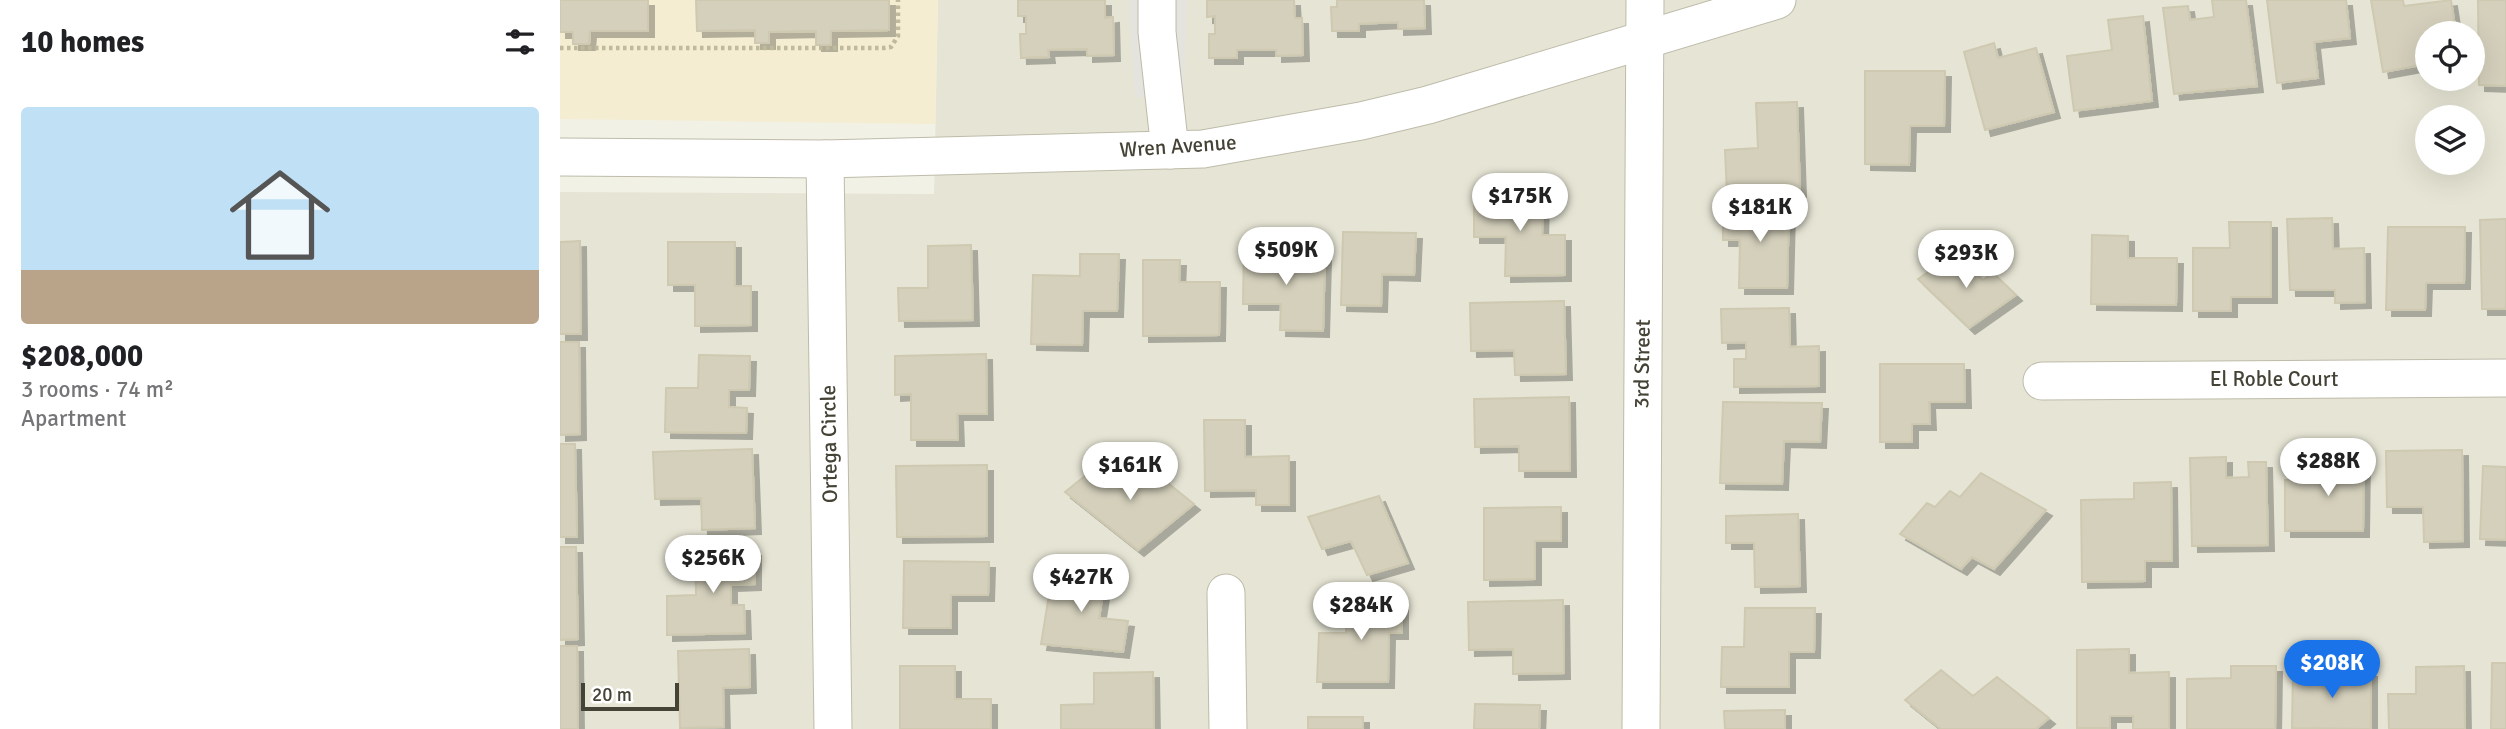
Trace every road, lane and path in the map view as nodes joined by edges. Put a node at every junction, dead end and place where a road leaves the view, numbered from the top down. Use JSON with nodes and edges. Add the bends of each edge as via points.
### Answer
{"nodes":[{"id":1,"x":898,"y":0,"type":"edge"},
{"id":2,"x":1157,"y":0,"type":"edge"},
{"id":3,"x":1645,"y":0,"type":"edge"},
{"id":4,"x":1777,"y":0,"type":"edge"},
{"id":5,"x":1646,"y":41,"type":"junction"},
{"id":6,"x":560,"y":48,"type":"edge"},
{"id":7,"x":1170,"y":150,"type":"junction"},
{"id":8,"x":560,"y":157,"type":"edge"},
{"id":9,"x":825,"y":159,"type":"junction"},
{"id":10,"x":2506,"y":378,"type":"edge"},
{"id":11,"x":2042,"y":381,"type":"dead end"},
{"id":12,"x":1226,"y":593,"type":"dead end"},
{"id":13,"x":833,"y":729,"type":"edge"},
{"id":14,"x":1228,"y":729,"type":"edge"},
{"id":15,"x":1641,"y":729,"type":"edge"}],
"edges":[{"from":1,"to":6,"type":"path","via":[[898,36],[891,47],[884,48]]},
{"from":2,"to":7,"type":"street"},
{"from":3,"to":5,"type":"street","name":"3rd Street"},
{"from":4,"to":5,"type":"street","name":"Wren Avenue"},
{"from":5,"to":7,"type":"street","name":"Wren Avenue","via":[[1374,118],[1203,149]]},
{"from":5,"to":15,"type":"street","name":"3rd Street"},
{"from":7,"to":9,"type":"street","name":"Wren Avenue"},
{"from":8,"to":9,"type":"street","name":"Wren Avenue"},
{"from":9,"to":13,"type":"street","name":"Ortega Circle"},
{"from":10,"to":11,"type":"street","name":"El Roble Court"},
{"from":12,"to":14,"type":"street"}]}
